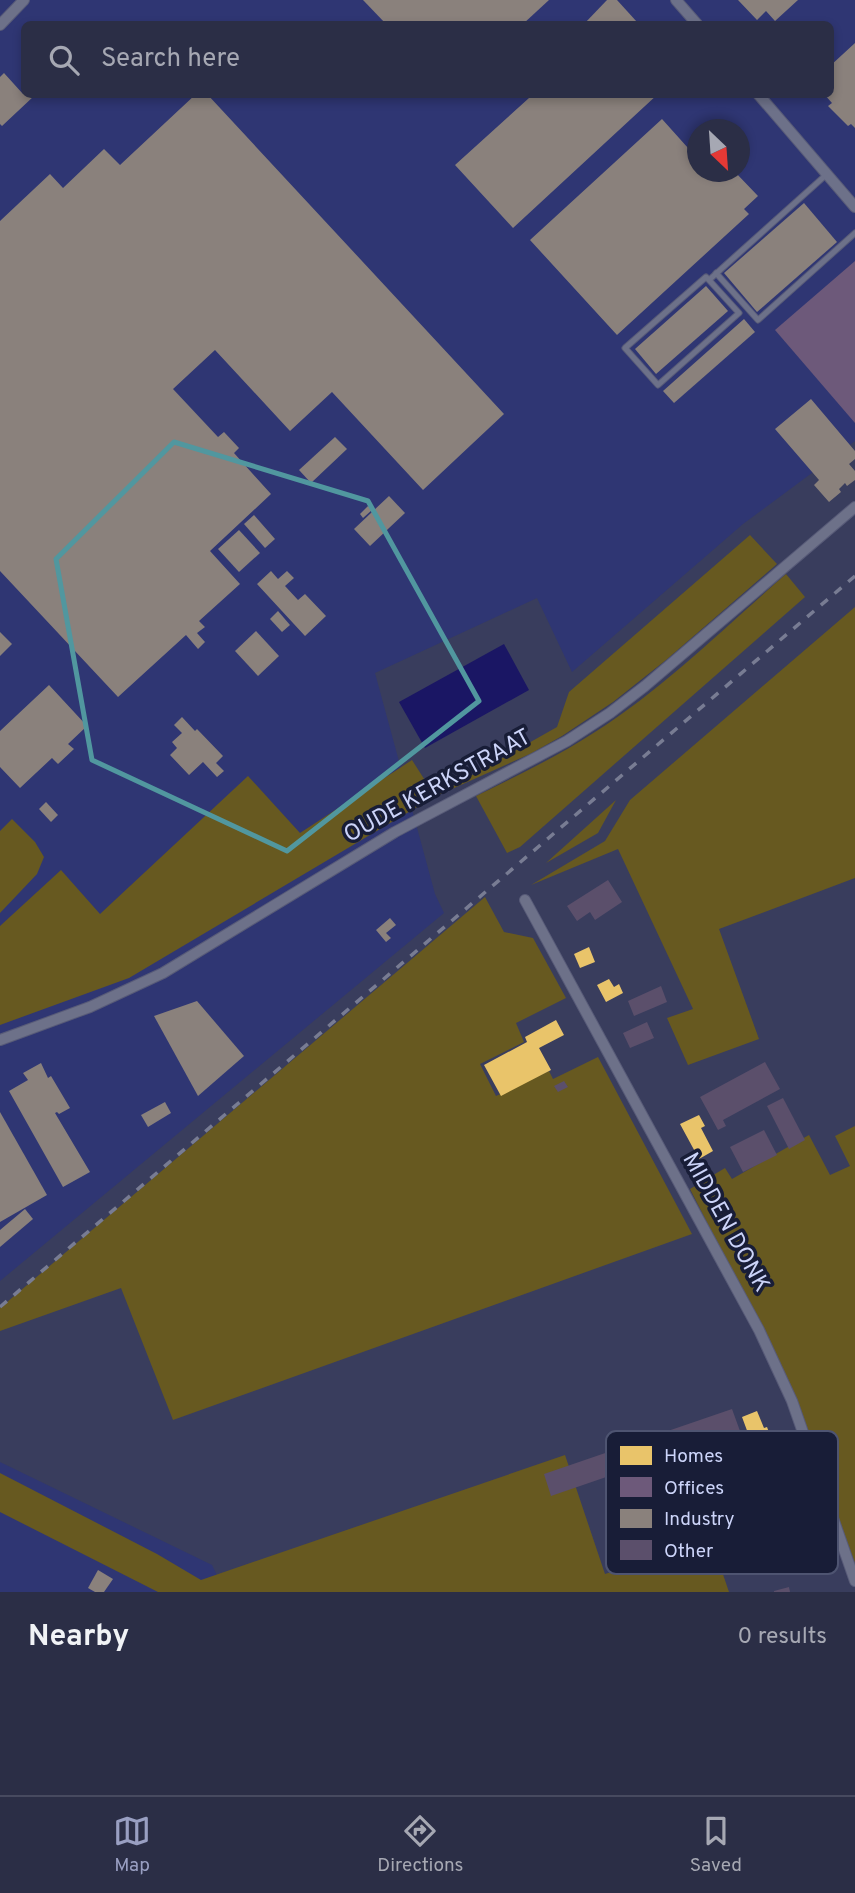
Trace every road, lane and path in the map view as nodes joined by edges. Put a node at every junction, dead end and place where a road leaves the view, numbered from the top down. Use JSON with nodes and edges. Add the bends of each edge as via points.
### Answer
{"nodes":[{"id":1,"x":24,"y":0,"type":"edge"},
{"id":2,"x":676,"y":0,"type":"edge"},
{"id":3,"x":694,"y":21,"type":"edge"},
{"id":4,"x":0,"y":25,"type":"edge"},
{"id":5,"x":761,"y":98,"type":"edge"},
{"id":6,"x":827,"y":174,"type":"junction"},
{"id":7,"x":855,"y":207,"type":"edge"},
{"id":8,"x":855,"y":233,"type":"edge"},
{"id":9,"x":716,"y":273,"type":"junction"},
{"id":10,"x":709,"y":280,"type":"junction"},
{"id":11,"x":855,"y":507,"type":"edge"},
{"id":12,"x":525,"y":900,"type":"dead end"},
{"id":13,"x":0,"y":1040,"type":"edge"},
{"id":14,"x":802,"y":1431,"type":"edge"},
{"id":15,"x":838,"y":1532,"type":"edge"},
{"id":16,"x":855,"y":1581,"type":"edge"}],
"edges":[{"from":1,"to":4,"type":"street"},
{"from":2,"to":3,"type":"street"},
{"from":5,"to":6,"type":"street"},
{"from":6,"to":7,"type":"street"},
{"from":6,"to":9,"type":"lane"},
{"from":8,"to":9,"type":"lane","via":[[758,320]]},
{"from":9,"to":10,"type":"lane"},
{"from":10,"to":10,"type":"lane","via":[[738,313],[658,385],[625,348],[706,276]]},
{"from":11,"to":13,"type":"street","name":"OUDE KERKSTRAAT","via":[[645,686],[567,741],[395,832],[163,973],[90,1007]]},
{"from":12,"to":14,"type":"street","name":"MIDDEN DONK","via":[[759,1330]]},
{"from":15,"to":16,"type":"street","name":"MIDDEN DONK"}]}
